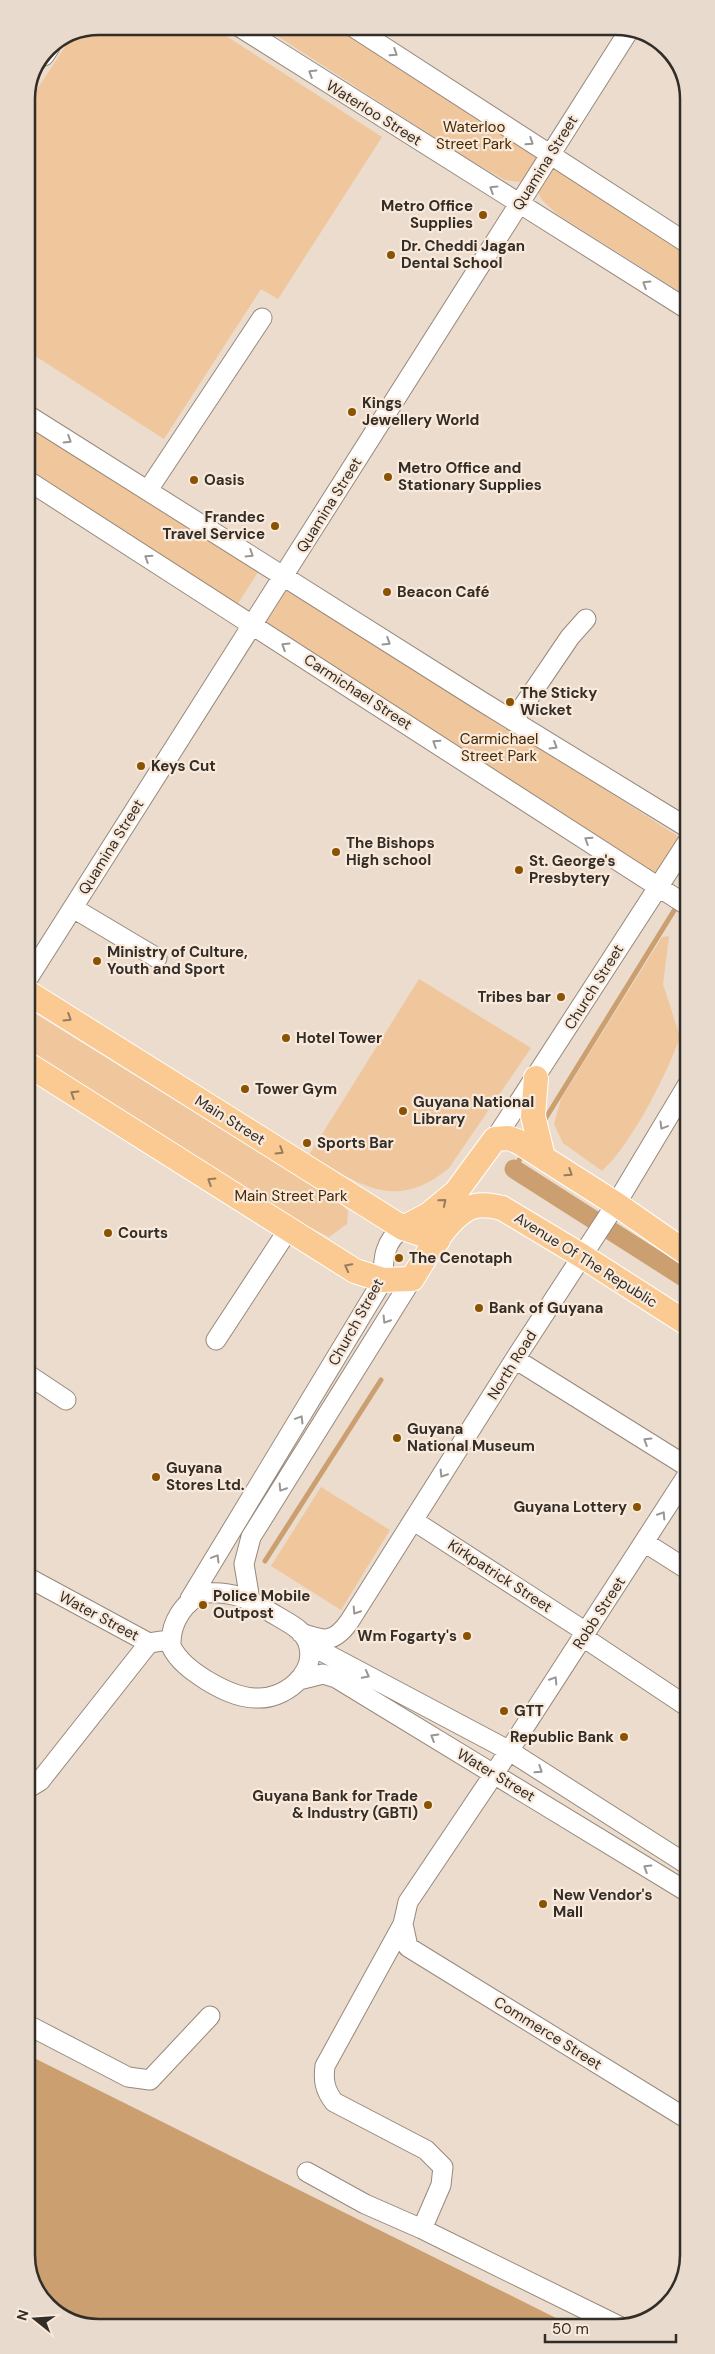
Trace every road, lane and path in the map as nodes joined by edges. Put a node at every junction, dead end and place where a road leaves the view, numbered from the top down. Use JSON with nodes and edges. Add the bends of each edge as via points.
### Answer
{"nodes":[{"id":1,"x":252,"y":35,"type":"edge"},
{"id":2,"x":368,"y":35,"type":"edge"},
{"id":3,"x":626,"y":36,"type":"edge"},
{"id":4,"x":550,"y":155,"type":"junction"},
{"id":5,"x":519,"y":205,"type":"junction"},
{"id":6,"x":680,"y":239,"type":"edge"},
{"id":7,"x":680,"y":305,"type":"edge"},
{"id":8,"x":262,"y":318,"type":"dead end"},
{"id":9,"x":35,"y":420,"type":"edge"},
{"id":10,"x":35,"y":486,"type":"edge"},
{"id":11,"x":148,"y":490,"type":"junction"},
{"id":12,"x":284,"y":576,"type":"junction"},
{"id":13,"x":586,"y":619,"type":"dead end"},
{"id":14,"x":252,"y":625,"type":"junction"},
{"id":15,"x":514,"y":721,"type":"junction"},
{"id":16,"x":680,"y":823,"type":"edge"},
{"id":17,"x":680,"y":853,"type":"edge"},
{"id":18,"x":658,"y":885,"type":"junction"},
{"id":19,"x":680,"y":901,"type":"edge"},
{"id":20,"x":73,"y":908,"type":"junction"},
{"id":21,"x":158,"y":958,"type":"dead end"},
{"id":22,"x":35,"y":967,"type":"edge"},
{"id":23,"x":35,"y":997,"type":"edge"},
{"id":24,"x":35,"y":1069,"type":"edge"},
{"id":25,"x":536,"y":1078,"type":"junction"},
{"id":26,"x":680,"y":1097,"type":"edge"},
{"id":27,"x":495,"y":1139,"type":"junction"},
{"id":28,"x":544,"y":1157,"type":"junction"},
{"id":29,"x":480,"y":1159,"type":"junction"},
{"id":30,"x":491,"y":1207,"type":"junction"},
{"id":31,"x":613,"y":1208,"type":"junction"},
{"id":32,"x":403,"y":1228,"type":"junction"},
{"id":33,"x":288,"y":1230,"type":"junction"},
{"id":34,"x":438,"y":1240,"type":"junction"},
{"id":35,"x":680,"y":1249,"type":"edge"},
{"id":36,"x":584,"y":1252,"type":"junction"},
{"id":37,"x":412,"y":1279,"type":"junction"},
{"id":38,"x":383,"y":1280,"type":"junction"},
{"id":39,"x":680,"y":1318,"type":"edge"},
{"id":40,"x":216,"y":1340,"type":"dead end"},
{"id":41,"x":515,"y":1358,"type":"junction"},
{"id":42,"x":35,"y":1379,"type":"edge"},
{"id":43,"x":66,"y":1400,"type":"dead end"},
{"id":44,"x":680,"y":1462,"type":"edge"},
{"id":45,"x":680,"y":1486,"type":"edge"},
{"id":46,"x":414,"y":1521,"type":"junction"},
{"id":47,"x":644,"y":1542,"type":"junction"},
{"id":48,"x":680,"y":1565,"type":"edge"},
{"id":49,"x":35,"y":1581,"type":"edge"},
{"id":50,"x":190,"y":1599,"type":"junction"},
{"id":51,"x":250,"y":1600,"type":"junction"},
{"id":52,"x":585,"y":1634,"type":"junction"},
{"id":53,"x":171,"y":1635,"type":"junction"},
{"id":54,"x":304,"y":1638,"type":"junction"},
{"id":55,"x":149,"y":1643,"type":"junction"},
{"id":56,"x":299,"y":1680,"type":"junction"},
{"id":57,"x":680,"y":1701,"type":"edge"},
{"id":58,"x":508,"y":1750,"type":"junction"},
{"id":59,"x":494,"y":1774,"type":"junction"},
{"id":60,"x":35,"y":1784,"type":"edge"},
{"id":61,"x":680,"y":1860,"type":"edge"},
{"id":62,"x":680,"y":1888,"type":"edge"},
{"id":63,"x":403,"y":1924,"type":"junction"},
{"id":64,"x":210,"y":2016,"type":"dead end"},
{"id":65,"x":35,"y":2029,"type":"edge"},
{"id":66,"x":680,"y":2114,"type":"edge"},
{"id":67,"x":307,"y":2172,"type":"dead end"},
{"id":68,"x":422,"y":2229,"type":"junction"},
{"id":69,"x":606,"y":2319,"type":"edge"}],
"edges":[{"from":5,"to":1,"type":"street","name":"Waterloo Street","one_way":true},
{"from":2,"to":4,"type":"street","one_way":true},
{"from":3,"to":4,"type":"street","name":"Quamina Street"},
{"from":4,"to":5,"type":"street","name":"Quamina Street"},
{"from":4,"to":6,"type":"street"},
{"from":7,"to":5,"type":"street","name":"Waterloo Street","one_way":true},
{"from":5,"to":12,"type":"street","name":"Quamina Street"},
{"from":8,"to":11,"type":"street"},
{"from":9,"to":11,"type":"street","one_way":true},
{"from":14,"to":10,"type":"street","name":"Carmichael Street","one_way":true},
{"from":11,"to":12,"type":"street","one_way":true},
{"from":12,"to":14,"type":"street","name":"Quamina Street"},
{"from":12,"to":15,"type":"street","one_way":true},
{"from":13,"to":15,"type":"street","via":[[570,637]]},
{"from":18,"to":14,"type":"street","name":"Carmichael Street","one_way":true},
{"from":14,"to":20,"type":"street","name":"Quamina Street"},
{"from":15,"to":16,"type":"street","one_way":true},
{"from":17,"to":18,"type":"street","name":"Church Street"},
{"from":18,"to":19,"type":"street","name":"Carmichael Street"},
{"from":18,"to":25,"type":"street","name":"Church Street"},
{"from":20,"to":21,"type":"street"},
{"from":20,"to":22,"type":"street","name":"Quamina Street"},
{"from":23,"to":32,"type":"main road","name":"Main Street","one_way":true},
{"from":33,"to":24,"type":"main road","one_way":true},
{"from":25,"to":27,"type":"street","name":"Church Street"},
{"from":25,"to":28,"type":"main road","via":[[533,1116]]},
{"from":26,"to":31,"type":"street","name":"North Road","one_way":true},
{"from":27,"to":28,"type":"main road","via":[[508,1138]]},
{"from":27,"to":29,"type":"main road","name":"Church Street"},
{"from":28,"to":31,"type":"main road","one_way":true},
{"from":29,"to":30,"type":"main road","name":"Avenue Of The Republic","via":[[481,1180]]},
{"from":32,"to":29,"type":"main road","name":"Church Street","one_way":true,"via":[[428,1215],[456,1192]]},
{"from":30,"to":34,"type":"main road","name":"Church Street","via":[[473,1207],[458,1216]]},
{"from":30,"to":36,"type":"main road","name":"Avenue Of The Republic"},
{"from":31,"to":35,"type":"main road"},
{"from":31,"to":36,"type":"street","name":"North Road"},
{"from":32,"to":34,"type":"main road","name":"Main Street"},
{"from":32,"to":38,"type":"street","name":"Church Street","via":[[387,1246]]},
{"from":38,"to":33,"type":"main road","one_way":true,"via":[[355,1271]]},
{"from":33,"to":40,"type":"street"},
{"from":34,"to":37,"type":"main road","name":"Church Street"},
{"from":36,"to":39,"type":"main road","name":"Avenue Of The Republic"},
{"from":36,"to":41,"type":"street","name":"North Road"},
{"from":37,"to":38,"type":"main road"},
{"from":37,"to":51,"type":"street","name":"Church Street","one_way":true,"via":[[251,1537],[244,1564]]},
{"from":50,"to":38,"type":"street","name":"Church Street","one_way":true},
{"from":44,"to":41,"type":"street","one_way":true},
{"from":41,"to":46,"type":"street","name":"North Road","one_way":true},
{"from":42,"to":43,"type":"street"},
{"from":47,"to":45,"type":"street","name":"Robb Street","one_way":true},
{"from":46,"to":52,"type":"street","name":"Kirkpatrick Street"},
{"from":46,"to":54,"type":"street","name":"North Road","one_way":true,"via":[[342,1632],[326,1640]]},
{"from":47,"to":48,"type":"street"},
{"from":47,"to":52,"type":"street","name":"Robb Street"},
{"from":49,"to":55,"type":"street","name":"Water Street"},
{"from":50,"to":51,"type":"street","via":[[216,1592]]},
{"from":50,"to":53,"type":"street"},
{"from":51,"to":54,"type":"street","via":[[296,1627]]},
{"from":52,"to":57,"type":"street","name":"Kirkpatrick Street"},
{"from":58,"to":52,"type":"street","name":"Robb Street","one_way":true},
{"from":53,"to":55,"type":"street","name":"Water Street","via":[[162,1641]]},
{"from":53,"to":56,"type":"street","via":[[172,1650],[186,1666],[222,1689],[238,1695],[270,1698],[290,1690]]},
{"from":54,"to":56,"type":"street","via":[[306,1667]]},
{"from":54,"to":58,"type":"street","name":"Water Street","one_way":true},
{"from":55,"to":60,"type":"street"},
{"from":59,"to":56,"type":"street","name":"Water Street","one_way":true,"via":[[336,1678],[323,1674]]},
{"from":58,"to":59,"type":"street"},
{"from":58,"to":61,"type":"street","name":"Water Street","one_way":true},
{"from":62,"to":59,"type":"street","name":"Water Street","one_way":true},
{"from":59,"to":63,"type":"street","via":[[408,1902]]},
{"from":63,"to":66,"type":"street","name":"Commerce Street","via":[[408,1947]]},
{"from":63,"to":68,"type":"street","via":[[325,2066],[323,2079],[334,2102],[426,2150],[443,2167],[441,2185]]},
{"from":64,"to":65,"type":"street","via":[[150,2080],[128,2077]]},
{"from":67,"to":68,"type":"street","via":[[365,2204]]},
{"from":68,"to":69,"type":"street"}]}
